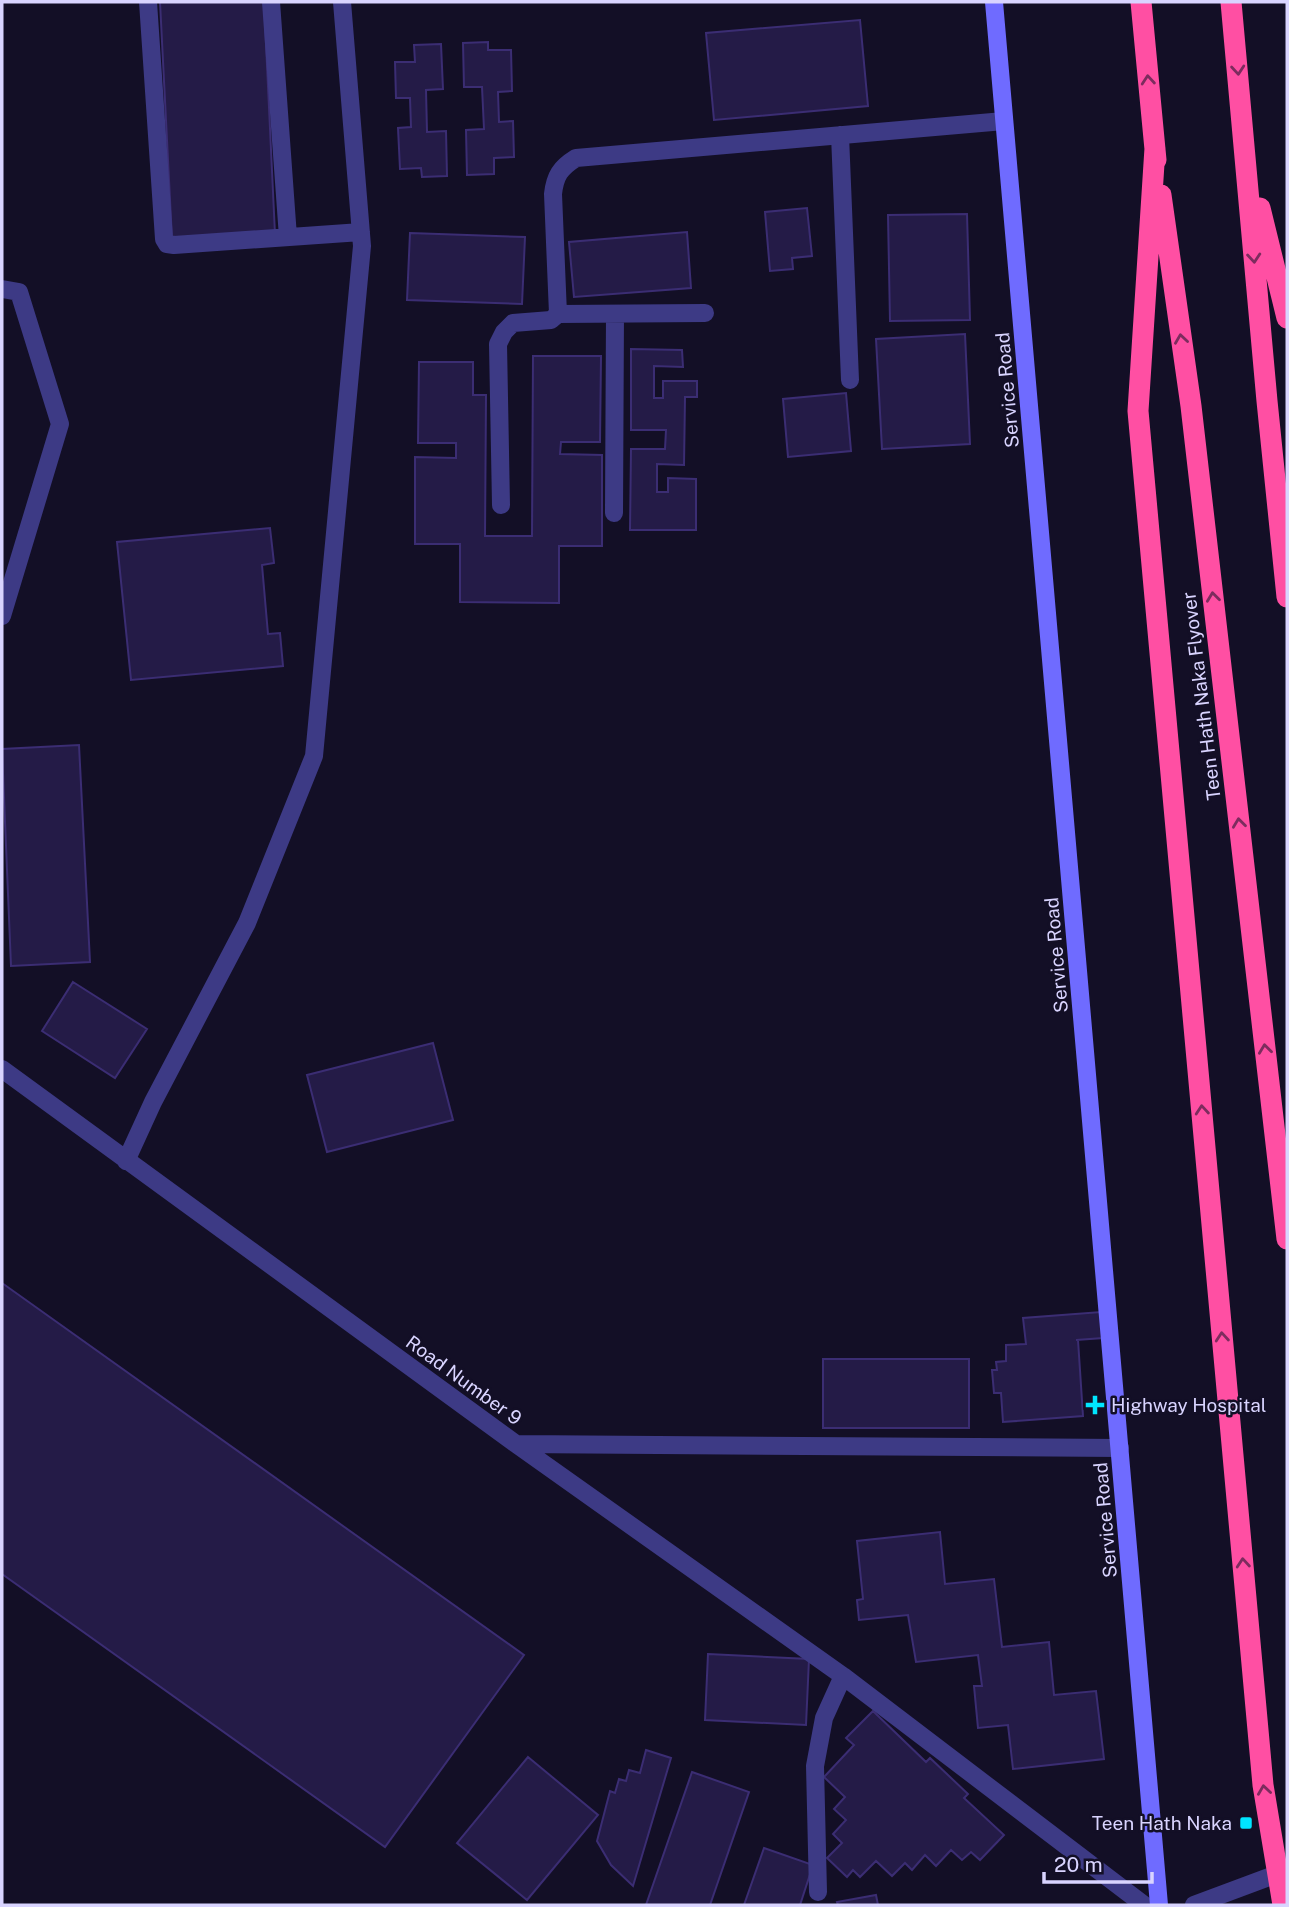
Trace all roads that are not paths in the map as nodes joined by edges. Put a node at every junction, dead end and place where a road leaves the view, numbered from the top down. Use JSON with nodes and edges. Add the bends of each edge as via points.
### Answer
{"nodes":[{"id":1,"x":148,"y":2,"type":"edge"},
{"id":2,"x":271,"y":2,"type":"edge"},
{"id":3,"x":342,"y":2,"type":"edge"},
{"id":4,"x":994,"y":2,"type":"edge"},
{"id":5,"x":1141,"y":2,"type":"edge"},
{"id":6,"x":1231,"y":2,"type":"edge"},
{"id":7,"x":1004,"y":121,"type":"junction"},
{"id":8,"x":839,"y":135,"type":"junction"},
{"id":9,"x":1244,"y":141,"type":"junction"},
{"id":10,"x":1155,"y":148,"type":"junction"},
{"id":11,"x":361,"y":232,"type":"junction"},
{"id":12,"x":288,"y":237,"type":"junction"},
{"id":13,"x":2,"y":289,"type":"edge"},
{"id":14,"x":558,"y":313,"type":"junction"},
{"id":15,"x":705,"y":313,"type":"dead end"},
{"id":16,"x":615,"y":314,"type":"junction"},
{"id":17,"x":1287,"y":318,"type":"edge"},
{"id":18,"x":850,"y":380,"type":"dead end"},
{"id":19,"x":501,"y":505,"type":"dead end"},
{"id":20,"x":614,"y":513,"type":"dead end"},
{"id":21,"x":1287,"y":597,"type":"edge"},
{"id":22,"x":2,"y":617,"type":"edge"},
{"id":23,"x":2,"y":1069,"type":"edge"},
{"id":24,"x":126,"y":1161,"type":"junction"},
{"id":25,"x":1287,"y":1239,"type":"edge"},
{"id":26,"x":516,"y":1444,"type":"junction"},
{"id":27,"x":1119,"y":1448,"type":"junction"},
{"id":28,"x":844,"y":1676,"type":"junction"},
{"id":29,"x":1278,"y":1829,"type":"edge"},
{"id":30,"x":1277,"y":1874,"type":"junction"},
{"id":31,"x":818,"y":1892,"type":"dead end"},
{"id":32,"x":1144,"y":1905,"type":"edge"},
{"id":33,"x":1159,"y":1905,"type":"edge"},
{"id":34,"x":1194,"y":1905,"type":"edge"},
{"id":35,"x":1283,"y":1905,"type":"edge"}],
"edges":[{"from":1,"to":12,"type":"street","via":[[164,239],[174,245]]},
{"from":2,"to":12,"type":"street"},
{"from":3,"to":11,"type":"street"},
{"from":4,"to":7,"type":"street","name":"Service Road"},
{"from":10,"to":5,"type":"highway","one_way":true},
{"from":6,"to":9,"type":"highway","one_way":true},
{"from":7,"to":8,"type":"street"},
{"from":7,"to":27,"type":"street","name":"Service Road"},
{"from":8,"to":14,"type":"street","via":[[576,158],[562,167],[553,194]]},
{"from":8,"to":18,"type":"street"},
{"from":9,"to":17,"type":"highway"},
{"from":9,"to":21,"type":"highway","one_way":true},
{"from":25,"to":10,"type":"highway","name":"Teen Hath Naka Flyover","one_way":true,"via":[[1191,407]]},
{"from":29,"to":10,"type":"highway","one_way":true,"via":[[1263,1785],[1138,411]]},
{"from":11,"to":12,"type":"street"},
{"from":11,"to":24,"type":"street","via":[[314,756],[247,923]]},
{"from":13,"to":22,"type":"street","via":[[19,292],[60,424]]},
{"from":14,"to":16,"type":"street"},
{"from":14,"to":19,"type":"street","via":[[551,320],[513,323],[498,344]]},
{"from":15,"to":16,"type":"street"},
{"from":16,"to":20,"type":"street"},
{"from":23,"to":24,"type":"street","name":"Road Number 9"},
{"from":24,"to":26,"type":"street","name":"Road Number 9"},
{"from":26,"to":27,"type":"street","name":"Road Number 9"},
{"from":26,"to":28,"type":"street"},
{"from":27,"to":33,"type":"street","name":"Service Road"},
{"from":28,"to":31,"type":"street","via":[[824,1718],[815,1766]]},
{"from":28,"to":32,"type":"street"},
{"from":29,"to":30,"type":"highway"},
{"from":30,"to":34,"type":"street"},
{"from":30,"to":35,"type":"highway"}]}
